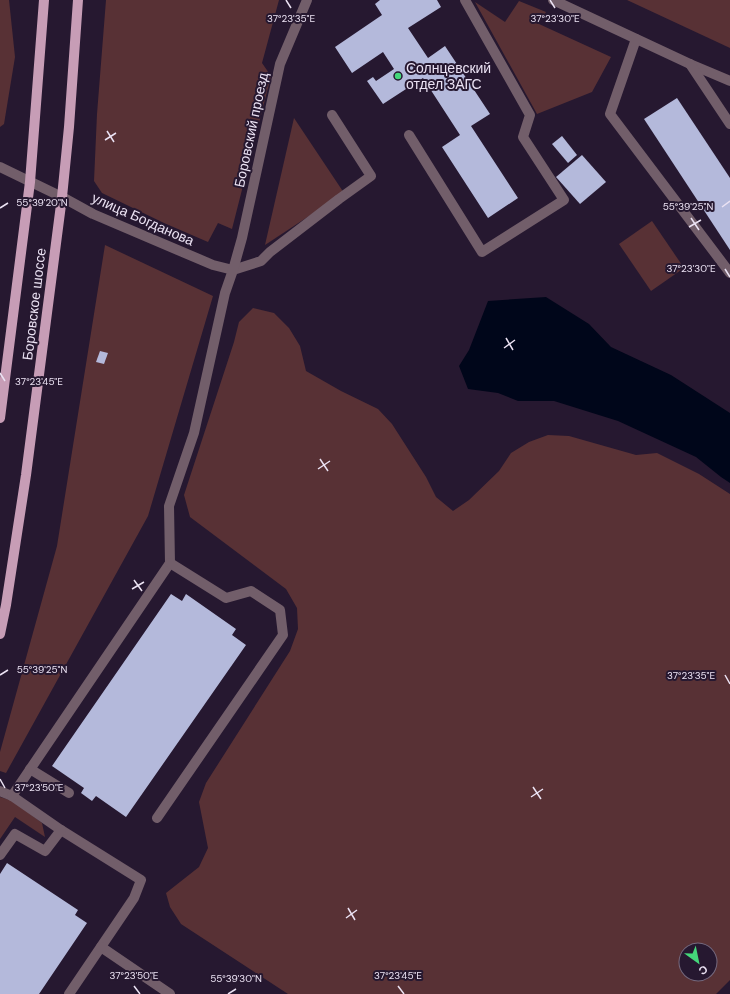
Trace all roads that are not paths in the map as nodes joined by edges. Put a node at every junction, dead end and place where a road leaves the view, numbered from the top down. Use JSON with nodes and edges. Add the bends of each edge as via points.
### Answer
{"nodes":[{"id":1,"x":44,"y":0,"type":"edge"},
{"id":2,"x":78,"y":0,"type":"edge"},
{"id":3,"x":306,"y":0,"type":"edge"},
{"id":4,"x":465,"y":0,"type":"edge"},
{"id":5,"x":553,"y":0,"type":"edge"},
{"id":6,"x":636,"y":39,"type":"junction"},
{"id":7,"x":690,"y":64,"type":"junction"},
{"id":8,"x":730,"y":81,"type":"edge"},
{"id":9,"x":332,"y":115,"type":"dead end"},
{"id":10,"x":730,"y":124,"type":"edge"},
{"id":11,"x":409,"y":135,"type":"dead end"},
{"id":12,"x":0,"y":167,"type":"edge"},
{"id":13,"x":30,"y":182,"type":"junction"},
{"id":14,"x":62,"y":197,"type":"junction"},
{"id":15,"x":234,"y":270,"type":"junction"},
{"id":16,"x":730,"y":273,"type":"edge"},
{"id":17,"x":0,"y":418,"type":"edge"},
{"id":18,"x":170,"y":563,"type":"junction"},
{"id":19,"x":0,"y":634,"type":"edge"},
{"id":20,"x":30,"y":769,"type":"junction"},
{"id":21,"x":0,"y":791,"type":"edge"},
{"id":22,"x":70,"y":793,"type":"dead end"},
{"id":23,"x":12,"y":796,"type":"junction"},
{"id":24,"x":157,"y":818,"type":"dead end"},
{"id":25,"x":61,"y":830,"type":"junction"},
{"id":26,"x":0,"y":856,"type":"edge"},
{"id":27,"x":101,"y":947,"type":"junction"},
{"id":28,"x":69,"y":994,"type":"edge"},
{"id":29,"x":170,"y":994,"type":"edge"}],
"edges":[{"from":1,"to":13,"type":"main road","name":"Боровское шоссе"},
{"from":2,"to":14,"type":"main road","name":"Боровское шоссе"},
{"from":3,"to":15,"type":"street","name":"Боровский проезд","via":[[280,64]]},
{"from":4,"to":11,"type":"street","via":[[530,115],[523,136],[564,200],[482,252]]},
{"from":5,"to":6,"type":"street"},
{"from":6,"to":7,"type":"street"},
{"from":6,"to":16,"type":"street","via":[[610,114]]},
{"from":7,"to":8,"type":"street"},
{"from":7,"to":10,"type":"street"},
{"from":9,"to":15,"type":"street","via":[[371,176],[261,261]]},
{"from":12,"to":13,"type":"street","name":"улица Богданова"},
{"from":13,"to":14,"type":"street","name":"улица Богданова"},
{"from":13,"to":17,"type":"main road","name":"Боровское шоссе"},
{"from":14,"to":15,"type":"street","name":"улица Богданова","via":[[93,214],[163,244],[213,265]]},
{"from":14,"to":19,"type":"main road","name":"Боровское шоссе","via":[[26,474]]},
{"from":15,"to":18,"type":"street","name":"Боровский проезд","via":[[225,293],[194,433],[170,506]]},
{"from":18,"to":20,"type":"street"},
{"from":18,"to":24,"type":"street","via":[[226,598],[251,591],[280,610],[284,636]]},
{"from":20,"to":22,"type":"street"},
{"from":20,"to":23,"type":"street"},
{"from":21,"to":23,"type":"street"},
{"from":23,"to":25,"type":"street"},
{"from":25,"to":26,"type":"street","via":[[45,852],[14,834]]},
{"from":25,"to":27,"type":"street","via":[[141,880],[134,898]]},
{"from":27,"to":28,"type":"street"},
{"from":27,"to":29,"type":"street"}]}
